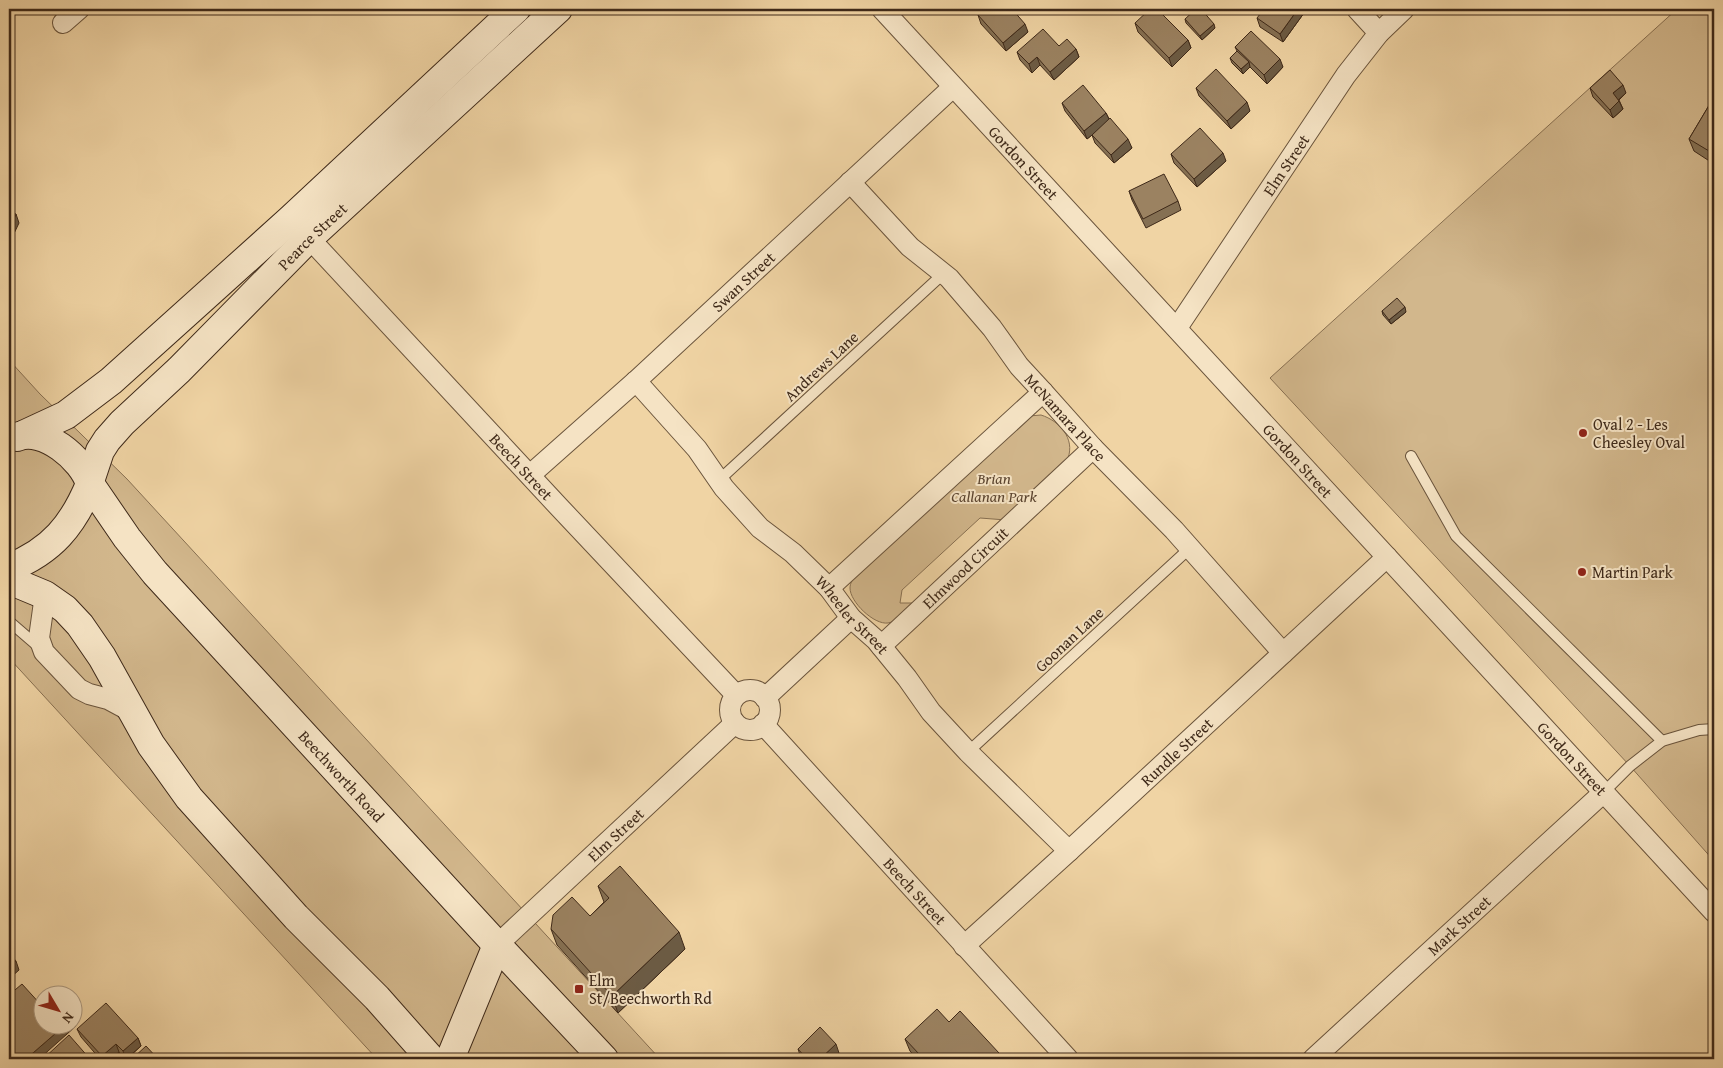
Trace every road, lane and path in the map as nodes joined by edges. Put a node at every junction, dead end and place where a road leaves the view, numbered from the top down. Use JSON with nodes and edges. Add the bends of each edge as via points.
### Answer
{"nodes":[{"id":1,"x":79,"y":9,"type":"edge"},
{"id":2,"x":516,"y":9,"type":"edge"},
{"id":3,"x":558,"y":9,"type":"edge"},
{"id":4,"x":882,"y":9,"type":"edge"},
{"id":5,"x":1357,"y":9,"type":"edge"},
{"id":6,"x":1404,"y":9,"type":"edge"},
{"id":7,"x":63,"y":23,"type":"dead end"},
{"id":8,"x":1379,"y":33,"type":"junction"},
{"id":9,"x":953,"y":87,"type":"junction"},
{"id":10,"x":850,"y":182,"type":"junction"},
{"id":11,"x":300,"y":228,"type":"junction"},
{"id":12,"x":944,"y":274,"type":"junction"},
{"id":13,"x":1177,"y":328,"type":"junction"},
{"id":14,"x":636,"y":381,"type":"junction"},
{"id":15,"x":1042,"y":392,"type":"junction"},
{"id":16,"x":16,"y":435,"type":"edge"},
{"id":17,"x":1093,"y":448,"type":"junction"},
{"id":18,"x":1411,"y":456,"type":"dead end"},
{"id":19,"x":530,"y":475,"type":"junction"},
{"id":20,"x":718,"y":481,"type":"junction"},
{"id":21,"x":90,"y":483,"type":"junction"},
{"id":22,"x":1190,"y":548,"type":"junction"},
{"id":23,"x":1387,"y":557,"type":"junction"},
{"id":24,"x":9,"y":568,"type":"edge"},
{"id":25,"x":9,"y":580,"type":"edge"},
{"id":26,"x":829,"y":588,"type":"junction"},
{"id":27,"x":45,"y":595,"type":"junction"},
{"id":28,"x":851,"y":618,"type":"junction"},
{"id":29,"x":10,"y":623,"type":"dead end"},
{"id":30,"x":881,"y":646,"type":"junction"},
{"id":31,"x":44,"y":652,"type":"junction"},
{"id":32,"x":1283,"y":653,"type":"junction"},
{"id":33,"x":736,"y":695,"type":"junction"},
{"id":34,"x":766,"y":698,"type":"junction"},
{"id":35,"x":134,"y":713,"type":"junction"},
{"id":36,"x":736,"y":723,"type":"junction"},
{"id":37,"x":763,"y":724,"type":"junction"},
{"id":38,"x":1714,"y":729,"type":"edge"},
{"id":39,"x":1662,"y":741,"type":"junction"},
{"id":40,"x":968,"y":752,"type":"junction"},
{"id":41,"x":1604,"y":792,"type":"junction"},
{"id":42,"x":1069,"y":851,"type":"junction"},
{"id":43,"x":1714,"y":912,"type":"edge"},
{"id":44,"x":497,"y":945,"type":"junction"},
{"id":45,"x":964,"y":946,"type":"junction"},
{"id":46,"x":431,"y":1059,"type":"edge"},
{"id":47,"x":450,"y":1059,"type":"edge"},
{"id":48,"x":604,"y":1059,"type":"edge"},
{"id":49,"x":1068,"y":1059,"type":"edge"},
{"id":50,"x":1313,"y":1059,"type":"edge"}],
"edges":[{"from":1,"to":7,"type":"street"},
{"from":2,"to":11,"type":"main road","name":"Pearce Street"},
{"from":3,"to":11,"type":"main road","name":"Pearce Street"},
{"from":4,"to":9,"type":"street","name":"Gordon Street"},
{"from":5,"to":8,"type":"street"},
{"from":6,"to":8,"type":"street","name":"Elm Street"},
{"from":8,"to":13,"type":"street","name":"Elm Street","via":[[1328,100]]},
{"from":9,"to":10,"type":"street","name":"Swan Street"},
{"from":9,"to":13,"type":"street","name":"Gordon Street"},
{"from":10,"to":12,"type":"street","name":"McNamara Place","via":[[910,247]]},
{"from":10,"to":14,"type":"street","name":"Swan Street"},
{"from":11,"to":16,"type":"main road","name":"Pearce Street","via":[[66,415]]},
{"from":11,"to":19,"type":"street","name":"Beech Street"},
{"from":11,"to":21,"type":"main road","name":"Pearce Street","via":[[179,370],[113,432],[100,451]]},
{"from":12,"to":15,"type":"street","name":"McNamara Place"},
{"from":12,"to":20,"type":"lane","name":"Andrews Lane"},
{"from":13,"to":23,"type":"street","name":"Gordon Street"},
{"from":14,"to":19,"type":"street","name":"Swan Street"},
{"from":14,"to":20,"type":"street","name":"Wheeler Street","via":[[697,449]]},
{"from":15,"to":17,"type":"street","name":"McNamara Place"},
{"from":15,"to":26,"type":"street"},
{"from":16,"to":21,"type":"main road","name":"Beechworth Road","via":[[42,438],[62,447],[78,462]]},
{"from":17,"to":22,"type":"street","name":"McNamara Place"},
{"from":17,"to":30,"type":"street","name":"Elmwood Circuit"},
{"from":18,"to":39,"type":"lane","via":[[1456,536]]},
{"from":19,"to":33,"type":"street","name":"Beech Street"},
{"from":20,"to":26,"type":"street","name":"Wheeler Street","via":[[760,528],[793,553]]},
{"from":21,"to":24,"type":"main road","name":"Pearce Street","via":[[76,514],[60,536]]},
{"from":21,"to":44,"type":"main road","name":"Beechworth Road","via":[[155,573]]},
{"from":22,"to":32,"type":"street","name":"McNamara Place"},
{"from":22,"to":40,"type":"lane","name":"Goonan Lane"},
{"from":23,"to":32,"type":"street","name":"Rundle Street"},
{"from":23,"to":41,"type":"street","name":"Gordon Street"},
{"from":25,"to":27,"type":"main road"},
{"from":26,"to":28,"type":"street","name":"Wheeler Street"},
{"from":27,"to":31,"type":"street","via":[[39,638]]},
{"from":27,"to":35,"type":"main road","via":[[65,609],[88,635]]},
{"from":28,"to":30,"type":"street","name":"Wheeler Street"},
{"from":28,"to":34,"type":"street"},
{"from":29,"to":31,"type":"lane"},
{"from":30,"to":40,"type":"street","name":"Wheeler Street","via":[[925,706]]},
{"from":31,"to":35,"type":"street","via":[[79,689]]},
{"from":32,"to":42,"type":"street","name":"Rundle Street"},
{"from":33,"to":34,"type":"street","via":[[752,690]]},
{"from":33,"to":36,"type":"street","via":[[730,711]]},
{"from":34,"to":37,"type":"street","via":[[770,713]]},
{"from":35,"to":46,"type":"main road","via":[[151,745],[189,798]]},
{"from":36,"to":37,"type":"street","via":[[751,730]]},
{"from":36,"to":44,"type":"street","name":"Elm Street"},
{"from":37,"to":45,"type":"street","name":"Beech Street"},
{"from":38,"to":39,"type":"lane"},
{"from":39,"to":41,"type":"lane"},
{"from":40,"to":42,"type":"street","name":"Wheeler Street"},
{"from":41,"to":43,"type":"street","name":"Gordon Street"},
{"from":41,"to":50,"type":"street","name":"Mark Street"},
{"from":42,"to":45,"type":"street","name":"Rundle Street"},
{"from":44,"to":47,"type":"main road"},
{"from":44,"to":48,"type":"main road","name":"Beechworth Road"},
{"from":45,"to":49,"type":"street","name":"Beech Street"}]}
